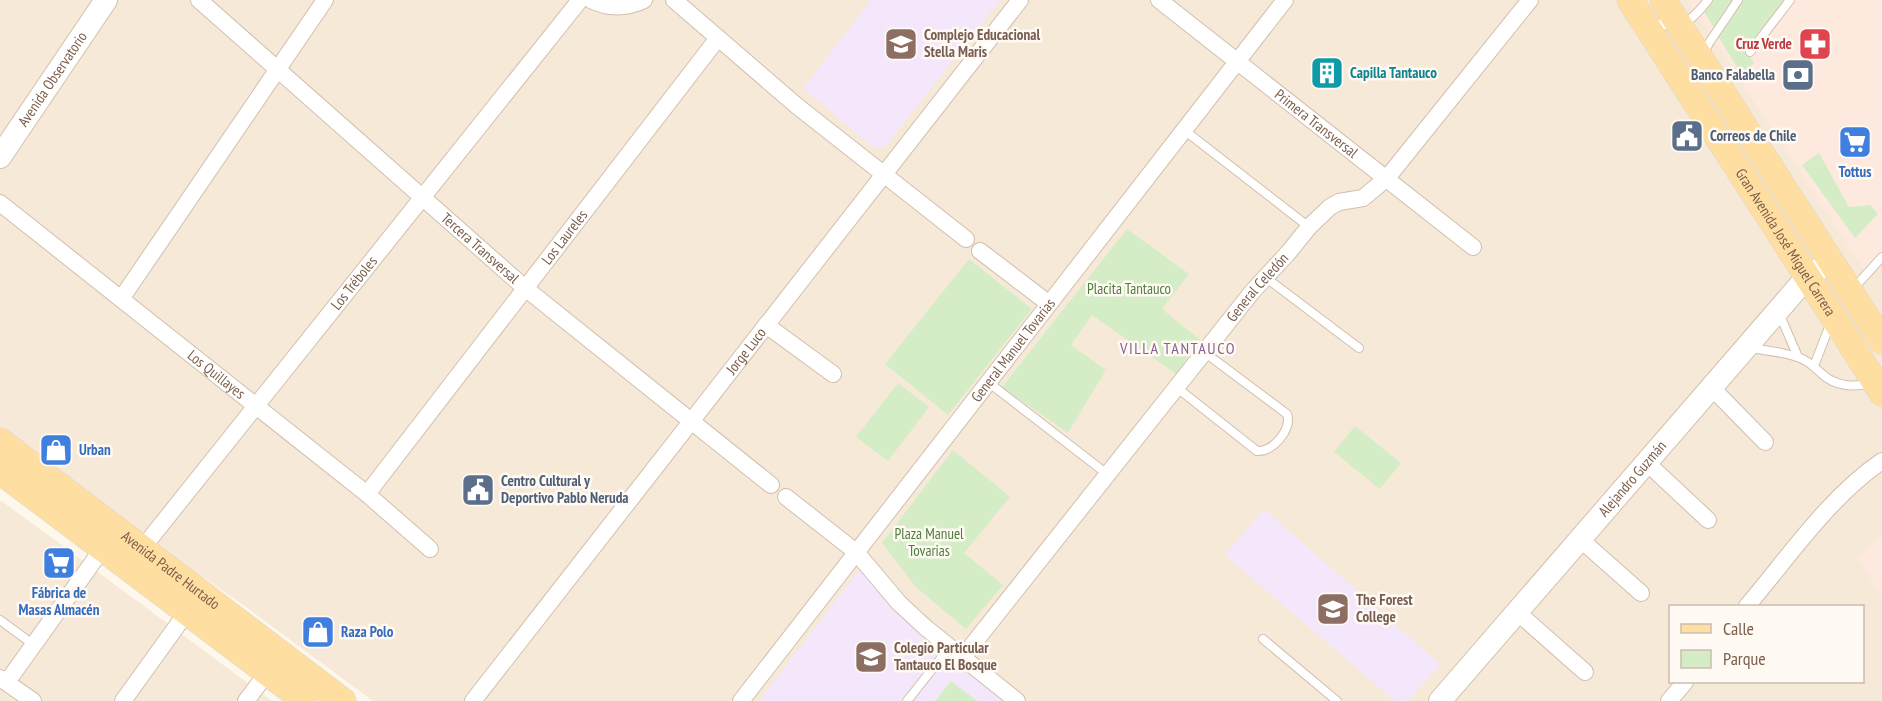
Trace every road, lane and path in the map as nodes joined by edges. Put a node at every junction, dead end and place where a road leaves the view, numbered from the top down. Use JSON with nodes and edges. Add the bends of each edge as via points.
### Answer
{"nodes":[{"id":1,"x":106,"y":0,"type":"edge"},
{"id":2,"x":199,"y":0,"type":"edge"},
{"id":3,"x":325,"y":0,"type":"edge"},
{"id":4,"x":580,"y":0,"type":"edge"},
{"id":5,"x":591,"y":0,"type":"edge"},
{"id":6,"x":644,"y":0,"type":"edge"},
{"id":7,"x":674,"y":0,"type":"edge"},
{"id":8,"x":1020,"y":0,"type":"edge"},
{"id":9,"x":1159,"y":0,"type":"edge"},
{"id":10,"x":1285,"y":0,"type":"edge"},
{"id":11,"x":1530,"y":0,"type":"edge"},
{"id":12,"x":1708,"y":0,"type":"edge"},
{"id":13,"x":1738,"y":0,"type":"edge"},
{"id":14,"x":1790,"y":0,"type":"edge"},
{"id":15,"x":1635,"y":8,"type":"edge"},
{"id":16,"x":1672,"y":10,"type":"edge"},
{"id":17,"x":718,"y":38,"type":"junction"},
{"id":18,"x":1750,"y":52,"type":"dead end"},
{"id":19,"x":1237,"y":61,"type":"junction"},
{"id":20,"x":1700,"y":63,"type":"junction"},
{"id":21,"x":277,"y":70,"type":"junction"},
{"id":22,"x":1183,"y":130,"type":"junction"},
{"id":23,"x":0,"y":157,"type":"edge"},
{"id":24,"x":884,"y":175,"type":"junction"},
{"id":25,"x":1387,"y":178,"type":"junction"},
{"id":26,"x":421,"y":198,"type":"junction"},
{"id":27,"x":0,"y":202,"type":"edge"},
{"id":28,"x":1309,"y":227,"type":"junction"},
{"id":29,"x":966,"y":239,"type":"dead end"},
{"id":30,"x":1473,"y":247,"type":"dead end"},
{"id":31,"x":980,"y":250,"type":"dead end"},
{"id":32,"x":1882,"y":257,"type":"edge"},
{"id":33,"x":1831,"y":261,"type":"junction"},
{"id":34,"x":1265,"y":277,"type":"junction"},
{"id":35,"x":1807,"y":277,"type":"junction"},
{"id":36,"x":525,"y":288,"type":"junction"},
{"id":37,"x":1850,"y":291,"type":"junction"},
{"id":38,"x":121,"y":299,"type":"junction"},
{"id":39,"x":1048,"y":303,"type":"junction"},
{"id":40,"x":1778,"y":311,"type":"junction"},
{"id":41,"x":1833,"y":316,"type":"junction"},
{"id":42,"x":766,"y":325,"type":"junction"},
{"id":43,"x":1882,"y":341,"type":"edge"},
{"id":44,"x":1746,"y":347,"type":"junction"},
{"id":45,"x":1359,"y":348,"type":"dead end"},
{"id":46,"x":1203,"y":352,"type":"junction"},
{"id":47,"x":1798,"y":357,"type":"junction"},
{"id":48,"x":1814,"y":366,"type":"junction"},
{"id":49,"x":833,"y":374,"type":"dead end"},
{"id":50,"x":988,"y":382,"type":"junction"},
{"id":51,"x":1176,"y":387,"type":"junction"},
{"id":52,"x":1711,"y":387,"type":"junction"},
{"id":53,"x":1878,"y":387,"type":"edge"},
{"id":54,"x":256,"y":406,"type":"junction"},
{"id":55,"x":691,"y":422,"type":"junction"},
{"id":56,"x":0,"y":441,"type":"edge"},
{"id":57,"x":1765,"y":442,"type":"dead end"},
{"id":58,"x":1882,"y":461,"type":"edge"},
{"id":59,"x":1646,"y":462,"type":"junction"},
{"id":60,"x":0,"y":471,"type":"edge"},
{"id":61,"x":1107,"y":474,"type":"junction"},
{"id":62,"x":771,"y":485,"type":"dead end"},
{"id":63,"x":367,"y":494,"type":"junction"},
{"id":64,"x":786,"y":497,"type":"dead end"},
{"id":65,"x":1708,"y":520,"type":"dead end"},
{"id":66,"x":110,"y":538,"type":"junction"},
{"id":67,"x":1580,"y":539,"type":"junction"},
{"id":68,"x":430,"y":549,"type":"dead end"},
{"id":69,"x":856,"y":552,"type":"junction"},
{"id":70,"x":136,"y":558,"type":"junction"},
{"id":71,"x":1641,"y":593,"type":"dead end"},
{"id":72,"x":1748,"y":605,"type":"edge"},
{"id":73,"x":187,"y":612,"type":"junction"},
{"id":74,"x":1517,"y":612,"type":"junction"},
{"id":75,"x":0,"y":620,"type":"edge"},
{"id":76,"x":1263,"y":639,"type":"dead end"},
{"id":77,"x":34,"y":645,"type":"junction"},
{"id":78,"x":956,"y":653,"type":"junction"},
{"id":79,"x":1586,"y":672,"type":"dead end"},
{"id":80,"x":267,"y":673,"type":"junction"},
{"id":81,"x":3,"y":680,"type":"edge"},
{"id":82,"x":1683,"y":683,"type":"edge"},
{"id":83,"x":1447,"y":699,"type":"edge"},
{"id":84,"x":33,"y":701,"type":"edge"},
{"id":85,"x":123,"y":701,"type":"edge"},
{"id":86,"x":246,"y":701,"type":"edge"},
{"id":87,"x":305,"y":701,"type":"edge"},
{"id":88,"x":343,"y":701,"type":"edge"},
{"id":89,"x":473,"y":701,"type":"edge"},
{"id":90,"x":741,"y":701,"type":"edge"},
{"id":91,"x":907,"y":701,"type":"edge"},
{"id":92,"x":1017,"y":701,"type":"edge"},
{"id":93,"x":1337,"y":701,"type":"edge"},
{"id":94,"x":1669,"y":701,"type":"edge"}],
"edges":[{"from":1,"to":23,"type":"street","name":"Avenida Observatorio"},
{"from":2,"to":21,"type":"street","name":"Tercera Transversal"},
{"from":3,"to":21,"type":"street"},
{"from":4,"to":26,"type":"street","name":"Los Tréboles"},
{"from":5,"to":6,"type":"street","via":[[623,7]]},
{"from":7,"to":17,"type":"street"},
{"from":8,"to":24,"type":"street","name":"Jorge Luco"},
{"from":9,"to":19,"type":"street","name":"Primera Transversal"},
{"from":10,"to":19,"type":"street","name":"General Manuel Tovarias"},
{"from":11,"to":25,"type":"street","name":"General Celedón"},
{"from":12,"to":16,"type":"lane","via":[[1696,13]]},
{"from":13,"to":20,"type":"lane"},
{"from":14,"to":18,"type":"lane"},
{"from":15,"to":16,"type":"lane","via":[[1661,25]]},
{"from":15,"to":35,"type":"main road","name":"Gran Avenida José Miguel Carrera","via":[[1693,91]]},
{"from":16,"to":20,"type":"main road","name":"Gran Avenida José Miguel Carrera"},
{"from":17,"to":24,"type":"street"},
{"from":17,"to":36,"type":"street","name":"Los Laureles"},
{"from":19,"to":22,"type":"street","name":"General Manuel Tovarias"},
{"from":19,"to":25,"type":"street","name":"Primera Transversal"},
{"from":20,"to":33,"type":"main road","name":"Gran Avenida José Miguel Carrera"},
{"from":21,"to":26,"type":"street","name":"Tercera Transversal"},
{"from":21,"to":38,"type":"street"},
{"from":22,"to":28,"type":"lane"},
{"from":22,"to":39,"type":"street","name":"General Manuel Tovarias"},
{"from":24,"to":29,"type":"street"},
{"from":24,"to":42,"type":"street","name":"Jorge Luco"},
{"from":25,"to":28,"type":"street","name":"General Celedón","via":[[1369,195],[1330,207]]},
{"from":25,"to":30,"type":"street","name":"Primera Transversal"},
{"from":26,"to":36,"type":"street","name":"Tercera Transversal"},
{"from":26,"to":54,"type":"street","name":"Los Tréboles"},
{"from":27,"to":38,"type":"street","name":"Los Quillayes"},
{"from":28,"to":34,"type":"street","name":"General Celedón"},
{"from":31,"to":39,"type":"street"},
{"from":32,"to":37,"type":"lane"},
{"from":33,"to":35,"type":"street","name":"Alejandro Guzmán"},
{"from":33,"to":37,"type":"main road","name":"Gran Avenida José Miguel Carrera"},
{"from":34,"to":45,"type":"lane"},
{"from":34,"to":46,"type":"street","name":"General Celedón"},
{"from":35,"to":40,"type":"street","name":"Alejandro Guzmán"},
{"from":35,"to":41,"type":"main road","name":"Gran Avenida José Miguel Carrera"},
{"from":36,"to":55,"type":"street","name":"Tercera Transversal"},
{"from":36,"to":63,"type":"street","name":"Los Laureles"},
{"from":37,"to":43,"type":"main road","name":"Gran Avenida José Miguel Carrera"},
{"from":38,"to":54,"type":"street","name":"Los Quillayes"},
{"from":39,"to":50,"type":"street","name":"General Manuel Tovarias"},
{"from":40,"to":44,"type":"street","name":"Alejandro Guzmán"},
{"from":40,"to":47,"type":"lane"},
{"from":41,"to":48,"type":"lane"},
{"from":41,"to":53,"type":"main road","name":"Gran Avenida José Miguel Carrera"},
{"from":42,"to":49,"type":"street"},
{"from":42,"to":55,"type":"street","name":"Jorge Luco"},
{"from":44,"to":47,"type":"lane"},
{"from":44,"to":52,"type":"street","name":"Alejandro Guzmán"},
{"from":46,"to":51,"type":"street","name":"General Celedón"},
{"from":46,"to":51,"type":"lane","via":[[1287,414],[1287,430],[1269,449],[1257,451]]},
{"from":47,"to":48,"type":"lane"},
{"from":48,"to":53,"type":"lane","via":[[1842,385]]},
{"from":50,"to":61,"type":"lane"},
{"from":50,"to":69,"type":"street","name":"General Manuel Tovarias"},
{"from":51,"to":61,"type":"street","name":"General Celedón"},
{"from":52,"to":57,"type":"street"},
{"from":52,"to":59,"type":"street","name":"Alejandro Guzmán"},
{"from":54,"to":63,"type":"street","name":"Los Quillayes"},
{"from":54,"to":70,"type":"street","name":"Los Tréboles"},
{"from":55,"to":62,"type":"street","name":"Tercera Transversal"},
{"from":55,"to":89,"type":"street","name":"Jorge Luco"},
{"from":56,"to":66,"type":"main road","name":"Avenida Padre Hurtado"},
{"from":58,"to":72,"type":"street","via":[[1829,508]]},
{"from":59,"to":65,"type":"street"},
{"from":59,"to":67,"type":"street","name":"Alejandro Guzmán"},
{"from":60,"to":66,"type":"main road","name":"Avenida Padre Hurtado"},
{"from":61,"to":78,"type":"street","name":"General Celedón"},
{"from":63,"to":68,"type":"street","name":"Los Quillayes"},
{"from":64,"to":69,"type":"street"},
{"from":66,"to":70,"type":"main road","name":"Avenida Padre Hurtado"},
{"from":66,"to":77,"type":"street"},
{"from":67,"to":71,"type":"street"},
{"from":67,"to":74,"type":"street","name":"Alejandro Guzmán"},
{"from":69,"to":78,"type":"street","via":[[899,603]]},
{"from":69,"to":90,"type":"street","name":"General Manuel Tovarias"},
{"from":70,"to":73,"type":"main road","name":"Avenida Padre Hurtado"},
{"from":70,"to":88,"type":"main road","name":"Avenida Padre Hurtado"},
{"from":73,"to":80,"type":"main road","name":"Avenida Padre Hurtado"},
{"from":73,"to":85,"type":"street"},
{"from":74,"to":79,"type":"street"},
{"from":74,"to":83,"type":"street","name":"Alejandro Guzmán"},
{"from":75,"to":77,"type":"lane"},
{"from":76,"to":93,"type":"lane"},
{"from":77,"to":81,"type":"street"},
{"from":78,"to":91,"type":"lane"},
{"from":78,"to":92,"type":"street"},
{"from":80,"to":86,"type":"street"},
{"from":80,"to":87,"type":"main road","name":"Avenida Padre Hurtado"},
{"from":81,"to":84,"type":"street"},
{"from":82,"to":94,"type":"street"}]}
